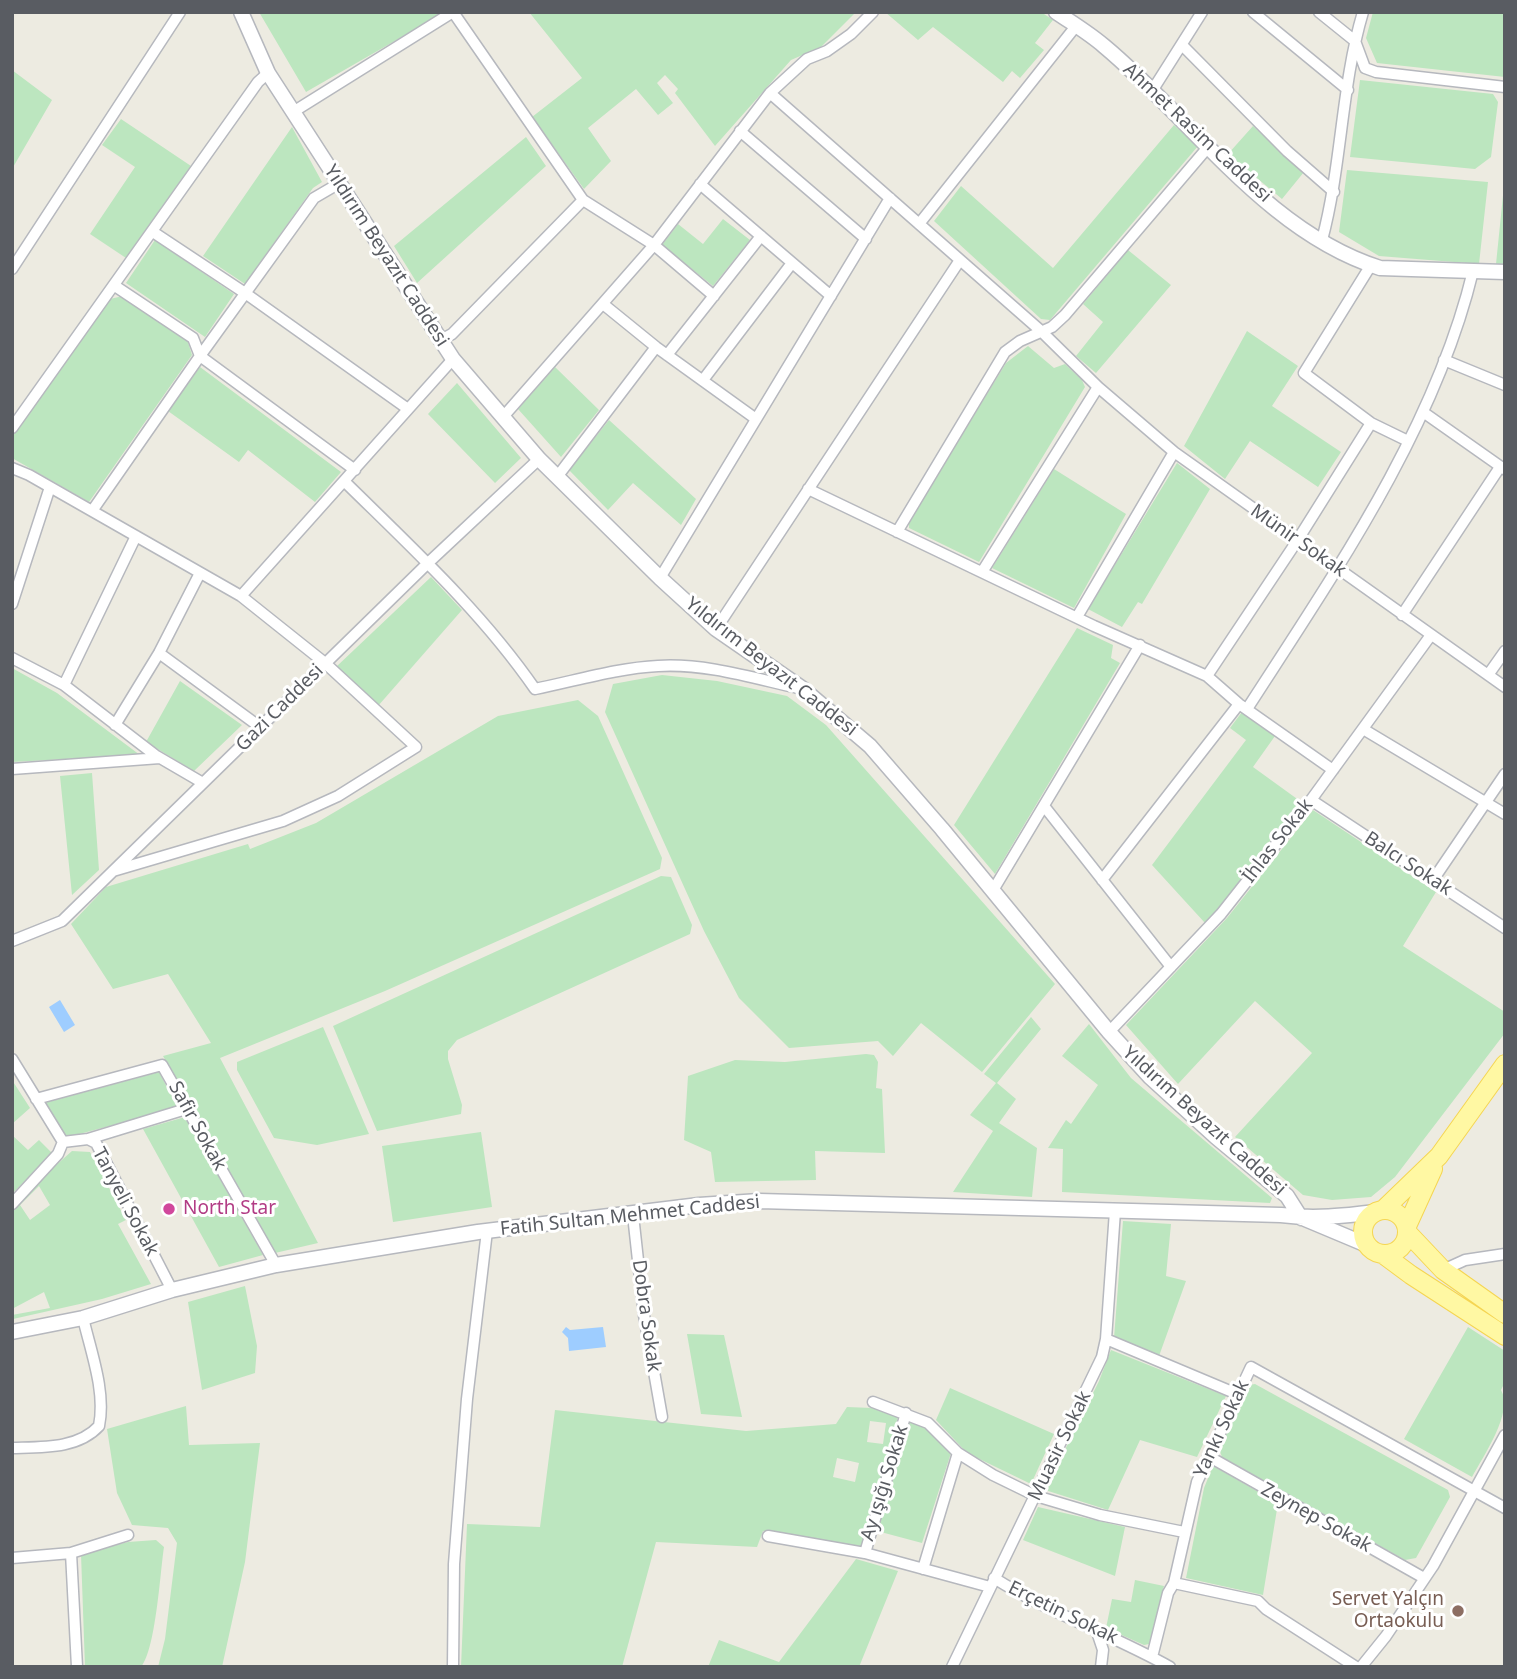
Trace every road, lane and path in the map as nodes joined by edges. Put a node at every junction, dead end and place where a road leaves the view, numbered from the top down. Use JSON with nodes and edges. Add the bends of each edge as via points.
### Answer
{"nodes":[{"id":1,"x":180,"y":12,"type":"edge"},
{"id":2,"x":241,"y":12,"type":"edge"},
{"id":3,"x":453,"y":12,"type":"edge"},
{"id":4,"x":873,"y":12,"type":"edge"},
{"id":5,"x":1056,"y":12,"type":"edge"},
{"id":6,"x":1202,"y":12,"type":"edge"},
{"id":7,"x":1252,"y":12,"type":"edge"},
{"id":8,"x":1319,"y":12,"type":"edge"},
{"id":9,"x":1363,"y":12,"type":"edge"},
{"id":10,"x":1076,"y":26,"type":"junction"},
{"id":11,"x":1355,"y":41,"type":"junction"},
{"id":12,"x":1182,"y":45,"type":"junction"},
{"id":13,"x":268,"y":73,"type":"junction"},
{"id":14,"x":1505,"y":87,"type":"edge"},
{"id":15,"x":1348,"y":90,"type":"junction"},
{"id":16,"x":1152,"y":91,"type":"junction"},
{"id":17,"x":770,"y":93,"type":"junction"},
{"id":18,"x":293,"y":112,"type":"junction"},
{"id":19,"x":740,"y":131,"type":"junction"},
{"id":20,"x":1209,"y":146,"type":"junction"},
{"id":21,"x":338,"y":184,"type":"junction"},
{"id":22,"x":701,"y":184,"type":"junction"},
{"id":23,"x":1334,"y":192,"type":"junction"},
{"id":24,"x":890,"y":198,"type":"junction"},
{"id":25,"x":583,"y":200,"type":"junction"},
{"id":26,"x":919,"y":224,"type":"junction"},
{"id":27,"x":153,"y":232,"type":"junction"},
{"id":28,"x":761,"y":236,"type":"junction"},
{"id":29,"x":866,"y":239,"type":"junction"},
{"id":30,"x":1322,"y":240,"type":"junction"},
{"id":31,"x":12,"y":243,"type":"edge"},
{"id":32,"x":654,"y":245,"type":"junction"},
{"id":33,"x":24,"y":251,"type":"junction"},
{"id":34,"x":960,"y":260,"type":"junction"},
{"id":35,"x":792,"y":262,"type":"junction"},
{"id":36,"x":1371,"y":265,"type":"junction"},
{"id":37,"x":12,"y":268,"type":"edge"},
{"id":38,"x":1472,"y":271,"type":"junction"},
{"id":39,"x":1505,"y":272,"type":"edge"},
{"id":40,"x":115,"y":286,"type":"junction"},
{"id":41,"x":245,"y":293,"type":"junction"},
{"id":42,"x":714,"y":296,"type":"junction"},
{"id":43,"x":831,"y":296,"type":"junction"},
{"id":44,"x":603,"y":304,"type":"junction"},
{"id":45,"x":1041,"y":331,"type":"junction"},
{"id":46,"x":441,"y":340,"type":"junction"},
{"id":47,"x":656,"y":347,"type":"junction"},
{"id":48,"x":667,"y":355,"type":"junction"},
{"id":49,"x":200,"y":356,"type":"junction"},
{"id":50,"x":453,"y":359,"type":"junction"},
{"id":51,"x":1444,"y":360,"type":"junction"},
{"id":52,"x":703,"y":380,"type":"junction"},
{"id":53,"x":1505,"y":385,"type":"edge"},
{"id":54,"x":1098,"y":387,"type":"junction"},
{"id":55,"x":408,"y":409,"type":"junction"},
{"id":56,"x":1423,"y":412,"type":"junction"},
{"id":57,"x":503,"y":417,"type":"junction"},
{"id":58,"x":756,"y":419,"type":"junction"},
{"id":59,"x":1371,"y":423,"type":"junction"},
{"id":60,"x":12,"y":428,"type":"edge"},
{"id":61,"x":1408,"y":441,"type":"junction"},
{"id":62,"x":1174,"y":452,"type":"junction"},
{"id":63,"x":539,"y":459,"type":"junction"},
{"id":64,"x":12,"y":468,"type":"edge"},
{"id":65,"x":1502,"y":469,"type":"edge"},
{"id":66,"x":355,"y":470,"type":"junction"},
{"id":67,"x":557,"y":477,"type":"junction"},
{"id":68,"x":345,"y":481,"type":"junction"},
{"id":69,"x":50,"y":486,"type":"junction"},
{"id":70,"x":808,"y":489,"type":"junction"},
{"id":71,"x":92,"y":511,"type":"junction"},
{"id":72,"x":897,"y":531,"type":"junction"},
{"id":73,"x":136,"y":536,"type":"junction"},
{"id":74,"x":1297,"y":541,"type":"junction"},
{"id":75,"x":428,"y":563,"type":"junction"},
{"id":76,"x":1336,"y":568,"type":"junction"},
{"id":77,"x":982,"y":572,"type":"junction"},
{"id":78,"x":200,"y":573,"type":"junction"},
{"id":79,"x":660,"y":578,"type":"junction"},
{"id":80,"x":241,"y":596,"type":"junction"},
{"id":81,"x":12,"y":604,"type":"edge"},
{"id":82,"x":1402,"y":615,"type":"junction"},
{"id":83,"x":1077,"y":617,"type":"junction"},
{"id":84,"x":716,"y":629,"type":"junction"},
{"id":85,"x":1431,"y":635,"type":"junction"},
{"id":86,"x":1140,"y":645,"type":"junction"},
{"id":87,"x":1505,"y":651,"type":"edge"},
{"id":88,"x":159,"y":653,"type":"junction"},
{"id":89,"x":12,"y":658,"type":"edge"},
{"id":90,"x":325,"y":663,"type":"junction"},
{"id":91,"x":1207,"y":676,"type":"junction"},
{"id":92,"x":1488,"y":676,"type":"junction"},
{"id":93,"x":64,"y":685,"type":"junction"},
{"id":94,"x":1505,"y":687,"type":"edge"},
{"id":95,"x":803,"y":689,"type":"junction"},
{"id":96,"x":1243,"y":706,"type":"junction"},
{"id":97,"x":115,"y":725,"type":"junction"},
{"id":98,"x":260,"y":727,"type":"junction"},
{"id":99,"x":1363,"y":729,"type":"junction"},
{"id":100,"x":160,"y":758,"type":"junction"},
{"id":101,"x":12,"y":769,"type":"edge"},
{"id":102,"x":1333,"y":770,"type":"junction"},
{"id":103,"x":1505,"y":774,"type":"edge"},
{"id":104,"x":203,"y":783,"type":"junction"},
{"id":105,"x":1311,"y":800,"type":"junction"},
{"id":106,"x":1485,"y":802,"type":"junction"},
{"id":107,"x":1044,"y":806,"type":"junction"},
{"id":108,"x":1505,"y":814,"type":"edge"},
{"id":109,"x":113,"y":871,"type":"junction"},
{"id":110,"x":1102,"y":880,"type":"junction"},
{"id":111,"x":1433,"y":880,"type":"junction"},
{"id":112,"x":992,"y":892,"type":"junction"},
{"id":113,"x":1505,"y":928,"type":"edge"},
{"id":114,"x":12,"y":941,"type":"edge"},
{"id":115,"x":1171,"y":967,"type":"junction"},
{"id":116,"x":1109,"y":1032,"type":"junction"},
{"id":117,"x":12,"y":1059,"type":"edge"},
{"id":118,"x":1504,"y":1066,"type":"edge"},
{"id":119,"x":36,"y":1099,"type":"junction"},
{"id":120,"x":186,"y":1109,"type":"junction"},
{"id":121,"x":88,"y":1139,"type":"junction"},
{"id":122,"x":63,"y":1142,"type":"junction"},
{"id":123,"x":1439,"y":1156,"type":"junction"},
{"id":124,"x":12,"y":1204,"type":"edge"},
{"id":125,"x":1115,"y":1211,"type":"junction"},
{"id":126,"x":1379,"y":1211,"type":"junction"},
{"id":127,"x":633,"y":1215,"type":"junction"},
{"id":128,"x":1301,"y":1217,"type":"junction"},
{"id":129,"x":1408,"y":1230,"type":"junction"},
{"id":130,"x":487,"y":1231,"type":"junction"},
{"id":131,"x":1367,"y":1245,"type":"junction"},
{"id":132,"x":1505,"y":1254,"type":"edge"},
{"id":133,"x":1384,"y":1255,"type":"junction"},
{"id":134,"x":276,"y":1265,"type":"junction"},
{"id":135,"x":1443,"y":1270,"type":"junction"},
{"id":136,"x":172,"y":1290,"type":"junction"},
{"id":137,"x":1505,"y":1314,"type":"edge"},
{"id":138,"x":83,"y":1318,"type":"junction"},
{"id":139,"x":13,"y":1332,"type":"edge"},
{"id":140,"x":1505,"y":1336,"type":"edge"},
{"id":141,"x":1106,"y":1339,"type":"junction"},
{"id":142,"x":1237,"y":1394,"type":"junction"},
{"id":143,"x":873,"y":1402,"type":"dead end"},
{"id":144,"x":906,"y":1413,"type":"junction"},
{"id":145,"x":662,"y":1417,"type":"dead end"},
{"id":146,"x":1505,"y":1435,"type":"edge"},
{"id":147,"x":12,"y":1448,"type":"edge"},
{"id":148,"x":958,"y":1453,"type":"junction"},
{"id":149,"x":1208,"y":1456,"type":"junction"},
{"id":150,"x":1474,"y":1491,"type":"junction"},
{"id":151,"x":1036,"y":1496,"type":"junction"},
{"id":152,"x":1505,"y":1508,"type":"edge"},
{"id":153,"x":1184,"y":1532,"type":"junction"},
{"id":154,"x":128,"y":1535,"type":"dead end"},
{"id":155,"x":768,"y":1536,"type":"dead end"},
{"id":156,"x":71,"y":1553,"type":"junction"},
{"id":157,"x":865,"y":1553,"type":"junction"},
{"id":158,"x":12,"y":1558,"type":"edge"},
{"id":159,"x":923,"y":1569,"type":"junction"},
{"id":160,"x":1424,"y":1578,"type":"junction"},
{"id":161,"x":992,"y":1583,"type":"junction"},
{"id":162,"x":1174,"y":1583,"type":"junction"},
{"id":163,"x":1096,"y":1629,"type":"junction"},
{"id":164,"x":1152,"y":1657,"type":"junction"},
{"id":165,"x":77,"y":1667,"type":"edge"},
{"id":166,"x":453,"y":1667,"type":"edge"},
{"id":167,"x":952,"y":1667,"type":"edge"},
{"id":168,"x":1101,"y":1667,"type":"edge"},
{"id":169,"x":1170,"y":1667,"type":"edge"},
{"id":170,"x":1359,"y":1667,"type":"edge"}],
"edges":[{"from":1,"to":33,"type":"street"},
{"from":2,"to":13,"type":"street","name":"Yıldırım Beyazıt Caddesi"},
{"from":3,"to":18,"type":"street"},
{"from":3,"to":25,"type":"street"},
{"from":4,"to":17,"type":"street"},
{"from":5,"to":10,"type":"street","name":"Ahmet Rasim Caddesi"},
{"from":6,"to":12,"type":"street"},
{"from":7,"to":15,"type":"street"},
{"from":8,"to":11,"type":"street"},
{"from":9,"to":11,"type":"street"},
{"from":10,"to":16,"type":"street","name":"Ahmet Rasim Caddesi"},
{"from":10,"to":26,"type":"street"},
{"from":11,"to":14,"type":"street","via":[[1365,68],[1376,72]]},
{"from":11,"to":15,"type":"street"},
{"from":12,"to":16,"type":"street"},
{"from":12,"to":23,"type":"street"},
{"from":13,"to":18,"type":"street","name":"Yıldırım Beyazıt Caddesi"},
{"from":13,"to":27,"type":"street"},
{"from":15,"to":23,"type":"street"},
{"from":16,"to":20,"type":"street","name":"Ahmet Rasim Caddesi"},
{"from":17,"to":19,"type":"street"},
{"from":17,"to":24,"type":"street","name":"Münir Sokak"},
{"from":18,"to":21,"type":"street","name":"Yıldırım Beyazıt Caddesi"},
{"from":19,"to":22,"type":"street"},
{"from":19,"to":29,"type":"street"},
{"from":20,"to":30,"type":"street","name":"Ahmet Rasim Caddesi","via":[[1270,204]]},
{"from":20,"to":45,"type":"street","via":[[1065,315]]},
{"from":21,"to":41,"type":"street","via":[[314,198]]},
{"from":21,"to":46,"type":"street","name":"Yıldırım Beyazıt Caddesi"},
{"from":22,"to":28,"type":"street"},
{"from":22,"to":32,"type":"street"},
{"from":23,"to":30,"type":"street"},
{"from":24,"to":26,"type":"street","name":"Münir Sokak"},
{"from":24,"to":29,"type":"street"},
{"from":25,"to":32,"type":"street"},
{"from":25,"to":46,"type":"street"},
{"from":26,"to":34,"type":"street","name":"Münir Sokak"},
{"from":27,"to":40,"type":"street"},
{"from":27,"to":41,"type":"street"},
{"from":28,"to":35,"type":"street"},
{"from":28,"to":42,"type":"street"},
{"from":29,"to":43,"type":"street"},
{"from":30,"to":36,"type":"street","name":"Ahmet Rasim Caddesi"},
{"from":31,"to":33,"type":"street"},
{"from":32,"to":42,"type":"street"},
{"from":32,"to":44,"type":"street"},
{"from":33,"to":37,"type":"street"},
{"from":34,"to":45,"type":"street","name":"Münir Sokak"},
{"from":34,"to":70,"type":"street"},
{"from":35,"to":43,"type":"street"},
{"from":35,"to":52,"type":"street"},
{"from":36,"to":38,"type":"street","name":"Ahmet Rasim Caddesi"},
{"from":36,"to":59,"type":"street","via":[[1304,373]]},
{"from":38,"to":39,"type":"street","name":"Ahmet Rasim Caddesi"},
{"from":38,"to":51,"type":"street","via":[[1465,305]]},
{"from":40,"to":49,"type":"street","via":[[193,338]]},
{"from":40,"to":60,"type":"street"},
{"from":41,"to":49,"type":"street"},
{"from":41,"to":55,"type":"street"},
{"from":42,"to":48,"type":"street"},
{"from":43,"to":58,"type":"street"},
{"from":44,"to":47,"type":"street"},
{"from":44,"to":57,"type":"street"},
{"from":45,"to":54,"type":"street","name":"Münir Sokak"},
{"from":45,"to":72,"type":"street","via":[[1005,352]]},
{"from":46,"to":50,"type":"street","name":"Yıldırım Beyazıt Caddesi"},
{"from":47,"to":48,"type":"street"},
{"from":47,"to":67,"type":"street"},
{"from":48,"to":52,"type":"street"},
{"from":49,"to":66,"type":"street"},
{"from":49,"to":71,"type":"street"},
{"from":50,"to":55,"type":"street"},
{"from":50,"to":57,"type":"street","name":"Yıldırım Beyazıt Caddesi"},
{"from":51,"to":53,"type":"street"},
{"from":51,"to":56,"type":"street"},
{"from":52,"to":58,"type":"street"},
{"from":54,"to":62,"type":"street","name":"Münir Sokak"},
{"from":54,"to":77,"type":"street"},
{"from":55,"to":66,"type":"street"},
{"from":56,"to":61,"type":"street"},
{"from":56,"to":65,"type":"street"},
{"from":57,"to":63,"type":"street","name":"Yıldırım Beyazıt Caddesi"},
{"from":58,"to":79,"type":"street"},
{"from":59,"to":61,"type":"street"},
{"from":59,"to":74,"type":"street"},
{"from":61,"to":76,"type":"street","via":[[1384,491]]},
{"from":62,"to":74,"type":"street","name":"Münir Sokak"},
{"from":62,"to":83,"type":"street"},
{"from":63,"to":67,"type":"street","name":"Yıldırım Beyazıt Caddesi"},
{"from":63,"to":75,"type":"street","name":"Gazi Caddesi"},
{"from":64,"to":69,"type":"street"},
{"from":65,"to":82,"type":"street"},
{"from":66,"to":68,"type":"street"},
{"from":67,"to":79,"type":"street","name":"Yıldırım Beyazıt Caddesi"},
{"from":68,"to":75,"type":"street"},
{"from":68,"to":80,"type":"street"},
{"from":69,"to":71,"type":"street"},
{"from":69,"to":81,"type":"street"},
{"from":70,"to":72,"type":"street"},
{"from":70,"to":84,"type":"street"},
{"from":71,"to":73,"type":"street"},
{"from":72,"to":77,"type":"street"},
{"from":73,"to":78,"type":"street"},
{"from":73,"to":93,"type":"street"},
{"from":74,"to":76,"type":"street","name":"Münir Sokak"},
{"from":74,"to":91,"type":"street"},
{"from":75,"to":90,"type":"street","name":"Gazi Caddesi"},
{"from":75,"to":95,"type":"street","via":[[494,633],[535,689],[660,666],[722,672]]},
{"from":76,"to":82,"type":"street","name":"Münir Sokak"},
{"from":76,"to":96,"type":"street"},
{"from":77,"to":83,"type":"street"},
{"from":78,"to":80,"type":"street"},
{"from":78,"to":88,"type":"street"},
{"from":79,"to":84,"type":"street","name":"Yıldırım Beyazıt Caddesi"},
{"from":80,"to":90,"type":"street"},
{"from":82,"to":85,"type":"street","name":"Münir Sokak"},
{"from":83,"to":86,"type":"street"},
{"from":84,"to":95,"type":"street","name":"Yıldırım Beyazıt Caddesi"},
{"from":85,"to":92,"type":"street","name":"Münir Sokak"},
{"from":85,"to":99,"type":"street","name":"İhlas Sokak"},
{"from":86,"to":91,"type":"street"},
{"from":86,"to":107,"type":"street"},
{"from":87,"to":92,"type":"street"},
{"from":88,"to":97,"type":"street"},
{"from":88,"to":98,"type":"street"},
{"from":89,"to":93,"type":"street"},
{"from":90,"to":98,"type":"street","name":"Gazi Caddesi"},
{"from":90,"to":109,"type":"street","via":[[416,747],[338,796],[283,821]]},
{"from":91,"to":96,"type":"street"},
{"from":92,"to":94,"type":"street","name":"Münir Sokak"},
{"from":93,"to":97,"type":"street"},
{"from":95,"to":112,"type":"street","name":"Yıldırım Beyazıt Caddesi","via":[[870,746]]},
{"from":96,"to":102,"type":"street"},
{"from":96,"to":110,"type":"street"},
{"from":97,"to":100,"type":"street"},
{"from":98,"to":104,"type":"street","name":"Gazi Caddesi"},
{"from":99,"to":102,"type":"street","name":"İhlas Sokak"},
{"from":99,"to":106,"type":"street"},
{"from":100,"to":101,"type":"street"},
{"from":100,"to":104,"type":"street"},
{"from":102,"to":105,"type":"street","name":"İhlas Sokak"},
{"from":103,"to":106,"type":"street"},
{"from":104,"to":109,"type":"street","name":"Gazi Caddesi"},
{"from":105,"to":111,"type":"street","name":"Balcı Sokak"},
{"from":105,"to":115,"type":"street","name":"İhlas Sokak","via":[[1221,914]]},
{"from":106,"to":108,"type":"street"},
{"from":106,"to":111,"type":"street"},
{"from":107,"to":110,"type":"street"},
{"from":107,"to":112,"type":"street"},
{"from":109,"to":114,"type":"street","name":"Gazi Caddesi","via":[[62,921]]},
{"from":110,"to":115,"type":"street"},
{"from":111,"to":113,"type":"street","name":"Balcı Sokak"},
{"from":112,"to":116,"type":"street","name":"Yıldırım Beyazıt Caddesi"},
{"from":115,"to":116,"type":"street","name":"İhlas Sokak"},
{"from":116,"to":128,"type":"street","name":"Yıldırım Beyazıt Caddesi","via":[[1169,1094],[1287,1196]]},
{"from":117,"to":119,"type":"street"},
{"from":118,"to":123,"type":"main road"},
{"from":119,"to":120,"type":"street","name":"Safir Sokak","via":[[163,1065]]},
{"from":119,"to":122,"type":"street"},
{"from":120,"to":121,"type":"street"},
{"from":120,"to":134,"type":"street","name":"Safir Sokak"},
{"from":121,"to":122,"type":"street","name":"Tanyeli Sokak"},
{"from":121,"to":136,"type":"street","name":"Tanyeli Sokak","via":[[96,1143]]},
{"from":122,"to":124,"type":"street","via":[[58,1154]]},
{"from":123,"to":126,"type":"main road"},
{"from":123,"to":129,"type":"main road"},
{"from":125,"to":127,"type":"street","name":"Fatih Sultan Mehmet Caddesi","via":[[759,1201]]},
{"from":125,"to":128,"type":"street","name":"Fatih Sultan Mehmet Caddesi"},
{"from":125,"to":141,"type":"street","name":"Muasir Sokak"},
{"from":126,"to":128,"type":"street","name":"Fatih Sultan Mehmet Caddesi"},
{"from":126,"to":129,"type":"main road","via":[[1397,1213]]},
{"from":126,"to":131,"type":"main road","via":[[1363,1226]]},
{"from":127,"to":130,"type":"street","name":"Fatih Sultan Mehmet Caddesi"},
{"from":127,"to":145,"type":"street","name":"Dobra Sokak"},
{"from":128,"to":131,"type":"street","name":"Fatih Sultan Mehmet Caddesi"},
{"from":129,"to":133,"type":"main road","via":[[1403,1246]]},
{"from":129,"to":135,"type":"main road"},
{"from":130,"to":134,"type":"street","name":"Fatih Sultan Mehmet Caddesi"},
{"from":130,"to":166,"type":"street","via":[[454,1564]]},
{"from":131,"to":133,"type":"main road"},
{"from":132,"to":135,"type":"street","via":[[1465,1260]]},
{"from":133,"to":140,"type":"main road"},
{"from":134,"to":136,"type":"street","name":"Fatih Sultan Mehmet Caddesi"},
{"from":135,"to":137,"type":"main road"},
{"from":136,"to":138,"type":"street","name":"Fatih Sultan Mehmet Caddesi"},
{"from":138,"to":139,"type":"street","name":"Fatih Sultan Mehmet Caddesi"},
{"from":138,"to":147,"type":"street","via":[[98,1385],[99,1426],[82,1440]]},
{"from":141,"to":142,"type":"street"},
{"from":141,"to":151,"type":"street","name":"Muasir Sokak","via":[[1094,1377]]},
{"from":142,"to":149,"type":"street","name":"Yankı Sokak"},
{"from":142,"to":150,"type":"street","name":"Yankı Sokak","via":[[1251,1367]]},
{"from":143,"to":144,"type":"street"},
{"from":144,"to":148,"type":"street","via":[[928,1423]]},
{"from":144,"to":157,"type":"street","name":"Ay ışığı Sokak"},
{"from":146,"to":150,"type":"street"},
{"from":148,"to":151,"type":"street"},
{"from":148,"to":159,"type":"street"},
{"from":149,"to":153,"type":"street","name":"Yankı Sokak"},
{"from":149,"to":160,"type":"street","name":"Zeynep Sokak"},
{"from":150,"to":152,"type":"street"},
{"from":150,"to":160,"type":"street"},
{"from":151,"to":153,"type":"street","via":[[1100,1516]]},
{"from":151,"to":161,"type":"street","name":"Muasir Sokak"},
{"from":153,"to":162,"type":"street","name":"Yankı Sokak"},
{"from":154,"to":156,"type":"street"},
{"from":155,"to":157,"type":"street","name":"Erçetin Sokak"},
{"from":156,"to":158,"type":"street"},
{"from":156,"to":165,"type":"street"},
{"from":157,"to":159,"type":"street","name":"Erçetin Sokak"},
{"from":159,"to":161,"type":"street","name":"Erçetin Sokak"},
{"from":160,"to":170,"type":"street","via":[[1386,1636]]},
{"from":161,"to":163,"type":"street","name":"Erçetin Sokak"},
{"from":161,"to":167,"type":"street","name":"Muasir Sokak"},
{"from":162,"to":164,"type":"street","name":"Yankı Sokak"},
{"from":162,"to":170,"type":"street","via":[[1258,1601]]},
{"from":163,"to":164,"type":"street","name":"Erçetin Sokak"},
{"from":163,"to":168,"type":"street","via":[[1103,1650]]},
{"from":164,"to":169,"type":"street","name":"Erçetin Sokak"}]}
